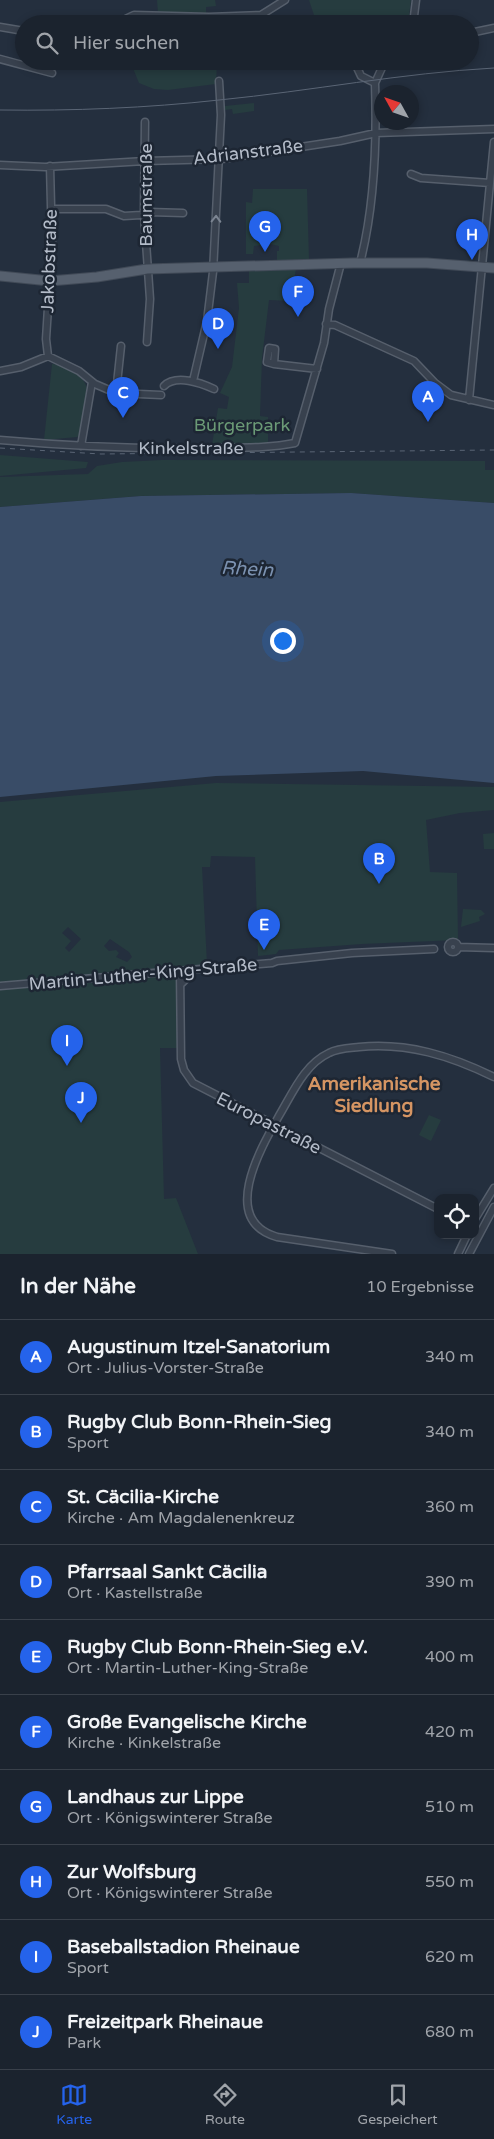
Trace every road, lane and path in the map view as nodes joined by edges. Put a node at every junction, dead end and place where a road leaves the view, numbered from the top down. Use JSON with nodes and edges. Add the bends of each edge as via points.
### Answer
{"nodes":[{"id":1,"x":285,"y":0,"type":"edge"},
{"id":2,"x":416,"y":0,"type":"edge"},
{"id":3,"x":261,"y":14,"type":"joint"},
{"id":4,"x":246,"y":15,"type":"edge"},
{"id":5,"x":414,"y":15,"type":"edge"},
{"id":6,"x":0,"y":27,"type":"edge"},
{"id":7,"x":494,"y":28,"type":"edge"},
{"id":8,"x":15,"y":30,"type":"edge"},
{"id":9,"x":479,"y":31,"type":"edge"},
{"id":10,"x":0,"y":59,"type":"edge"},
{"id":11,"x":15,"y":63,"type":"edge"},
{"id":12,"x":41,"y":70,"type":"edge"},
{"id":13,"x":358,"y":70,"type":"edge"},
{"id":14,"x":382,"y":70,"type":"edge"},
{"id":15,"x":52,"y":73,"type":"dead end"},
{"id":16,"x":219,"y":81,"type":"dead end"},
{"id":17,"x":375,"y":83,"type":"junction"},
{"id":18,"x":145,"y":122,"type":"dead end"},
{"id":19,"x":494,"y":129,"type":"edge"},
{"id":20,"x":376,"y":133,"type":"junction"},
{"id":21,"x":494,"y":142,"type":"edge"},
{"id":22,"x":217,"y":159,"type":"junction"},
{"id":23,"x":145,"y":160,"type":"junction"},
{"id":24,"x":0,"y":165,"type":"edge"},
{"id":25,"x":50,"y":166,"type":"junction"},
{"id":26,"x":411,"y":174,"type":"dead end"},
{"id":27,"x":490,"y":183,"type":"junction"},
{"id":28,"x":51,"y":209,"type":"junction"},
{"id":29,"x":183,"y":213,"type":"dead end"},
{"id":30,"x":144,"y":214,"type":"junction"},
{"id":31,"x":341,"y":263,"type":"junction"},
{"id":32,"x":360,"y":263,"type":"junction"},
{"id":33,"x":213,"y":267,"type":"junction"},
{"id":34,"x":483,"y":267,"type":"junction"},
{"id":35,"x":494,"y":268,"type":"edge"},
{"id":36,"x":147,"y":269,"type":"junction"},
{"id":37,"x":0,"y":276,"type":"edge"},
{"id":38,"x":50,"y":281,"type":"junction"},
{"id":39,"x":326,"y":324,"type":"junction"},
{"id":40,"x":147,"y":342,"type":"dead end"},
{"id":41,"x":122,"y":346,"type":"dead end"},
{"id":42,"x":48,"y":356,"type":"junction"},
{"id":43,"x":274,"y":364,"type":"dead end"},
{"id":44,"x":317,"y":369,"type":"junction"},
{"id":45,"x":0,"y":371,"type":"edge"},
{"id":46,"x":193,"y":381,"type":"junction"},
{"id":47,"x":92,"y":382,"type":"junction"},
{"id":48,"x":164,"y":386,"type":"dead end"},
{"id":49,"x":214,"y":389,"type":"dead end"},
{"id":50,"x":116,"y":393,"type":"junction"},
{"id":51,"x":161,"y":395,"type":"dead end"},
{"id":52,"x":469,"y":400,"type":"junction"},
{"id":53,"x":494,"y":405,"type":"edge"},
{"id":54,"x":0,"y":440,"type":"edge"},
{"id":55,"x":81,"y":446,"type":"junction"},
{"id":56,"x":458,"y":947,"type":"dead end"},
{"id":57,"x":494,"y":948,"type":"edge"},
{"id":58,"x":434,"y":949,"type":"dead end"},
{"id":59,"x":191,"y":970,"type":"junction"},
{"id":60,"x":180,"y":971,"type":"junction"},
{"id":61,"x":181,"y":984,"type":"junction"},
{"id":62,"x":0,"y":986,"type":"edge"},
{"id":63,"x":494,"y":1077,"type":"edge"},
{"id":64,"x":274,"y":1125,"type":"junction"},
{"id":65,"x":493,"y":1192,"type":"edge"},
{"id":66,"x":486,"y":1200,"type":"junction"},
{"id":67,"x":494,"y":1206,"type":"edge"},
{"id":68,"x":434,"y":1207,"type":"edge"},
{"id":69,"x":479,"y":1212,"type":"edge"},
{"id":70,"x":465,"y":1239,"type":"edge"},
{"id":71,"x":392,"y":1254,"type":"edge"},
{"id":72,"x":458,"y":1254,"type":"edge"},
{"id":73,"x":469,"y":1254,"type":"edge"}],
"edges":[{"from":1,"to":3,"type":"street"},
{"from":2,"to":5,"type":"street"},
{"from":3,"to":4,"type":"street"},
{"from":6,"to":8,"type":"street"},
{"from":7,"to":9,"type":"street"},
{"from":10,"to":11,"type":"street"},
{"from":12,"to":15,"type":"street"},
{"from":13,"to":17,"type":"street","via":[[361,76]]},
{"from":14,"to":17,"type":"street"},
{"from":16,"to":22,"type":"street","via":[[221,115]]},
{"from":17,"to":20,"type":"street"},
{"from":18,"to":23,"type":"street","name":"Baumstraße"},
{"from":19,"to":20,"type":"street","name":"Adrianstraße"},
{"from":20,"to":22,"type":"street","name":"Adrianstraße"},
{"from":20,"to":32,"type":"street","via":[[368,226]]},
{"from":21,"to":27,"type":"street"},
{"from":22,"to":23,"type":"street","name":"Adrianstraße"},
{"from":33,"to":22,"type":"street","one_way":true},
{"from":23,"to":25,"type":"street","name":"Adrianstraße"},
{"from":23,"to":30,"type":"street","name":"Baumstraße"},
{"from":24,"to":25,"type":"street","name":"Adrianstraße"},
{"from":25,"to":28,"type":"street","name":"Jakobstraße"},
{"from":26,"to":27,"type":"street","via":[[421,178]]},
{"from":27,"to":34,"type":"street"},
{"from":28,"to":30,"type":"street","via":[[106,209],[124,216]]},
{"from":28,"to":38,"type":"street","name":"Jakobstraße"},
{"from":29,"to":30,"type":"street"},
{"from":30,"to":36,"type":"street","name":"Baumstraße"},
{"from":31,"to":32,"type":"main road"},
{"from":31,"to":33,"type":"main road"},
{"from":31,"to":39,"type":"street","name":"Kinkelstraße"},
{"from":32,"to":34,"type":"main road"},
{"from":33,"to":36,"type":"main road"},
{"from":33,"to":46,"type":"street","via":[[207,321]]},
{"from":34,"to":35,"type":"main road"},
{"from":34,"to":52,"type":"street"},
{"from":36,"to":38,"type":"main road"},
{"from":36,"to":40,"type":"street","name":"Baumstraße","via":[[150,299]]},
{"from":37,"to":38,"type":"main road"},
{"from":38,"to":42,"type":"street","name":"Jakobstraße"},
{"from":39,"to":44,"type":"street","name":"Kinkelstraße"},
{"from":39,"to":52,"type":"street","via":[[335,325],[414,361],[445,392]]},
{"from":41,"to":50,"type":"street"},
{"from":42,"to":45,"type":"street"},
{"from":42,"to":47,"type":"street","via":[[79,371]]},
{"from":43,"to":44,"type":"street"},
{"from":44,"to":55,"type":"street","name":"Kinkelstraße","via":[[295,443],[251,448]]},
{"from":46,"to":48,"type":"street","via":[[169,382]]},
{"from":46,"to":49,"type":"street"},
{"from":47,"to":50,"type":"street"},
{"from":47,"to":55,"type":"street"},
{"from":50,"to":51,"type":"street"},
{"from":52,"to":53,"type":"street"},
{"from":54,"to":55,"type":"street","name":"Kinkelstraße"},
{"from":56,"to":57,"type":"street"},
{"from":58,"to":59,"type":"street","name":"Martin-Luther-King-Straße","via":[[352,953]]},
{"from":59,"to":60,"type":"street","name":"Martin-Luther-King-Straße"},
{"from":59,"to":61,"type":"street"},
{"from":60,"to":61,"type":"street","name":"Europastraße"},
{"from":60,"to":62,"type":"street","name":"Martin-Luther-King-Straße"},
{"from":61,"to":64,"type":"street","name":"Europastraße","via":[[180,1059],[189,1079]]},
{"from":63,"to":64,"type":"street","via":[[442,1055],[413,1049],[380,1046],[337,1050],[322,1057],[305,1073]]},
{"from":64,"to":68,"type":"street","name":"Europastraße"},
{"from":64,"to":71,"type":"street","via":[[258,1156],[248,1186],[248,1203],[258,1226],[277,1237]]},
{"from":65,"to":66,"type":"street"},
{"from":66,"to":67,"type":"street"},
{"from":66,"to":69,"type":"street"},
{"from":67,"to":73,"type":"street"},
{"from":70,"to":72,"type":"street"}]}
